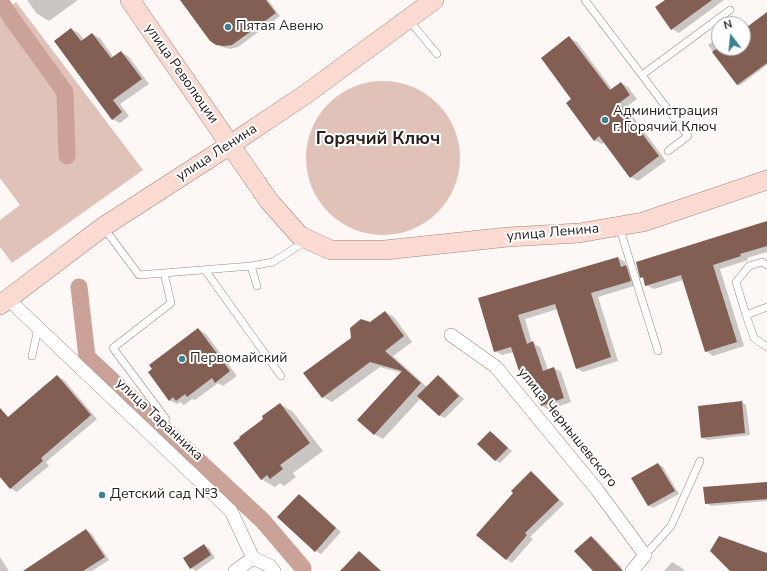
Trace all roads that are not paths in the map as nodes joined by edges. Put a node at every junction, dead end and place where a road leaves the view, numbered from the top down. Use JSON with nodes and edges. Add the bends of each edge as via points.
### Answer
{"nodes":[{"id":1,"x":130,"y":0,"type":"edge"},
{"id":2,"x":434,"y":0,"type":"edge"},
{"id":3,"x":586,"y":0,"type":"edge"},
{"id":4,"x":730,"y":10,"type":"dead end"},
{"id":5,"x":408,"y":19,"type":"junction"},
{"id":6,"x":437,"y":54,"type":"dead end"},
{"id":7,"x":642,"y":74,"type":"junction"},
{"id":8,"x":230,"y":145,"type":"junction"},
{"id":9,"x":668,"y":151,"type":"dead end"},
{"id":10,"x":767,"y":180,"type":"edge"},
{"id":11,"x":618,"y":226,"type":"junction"},
{"id":12,"x":104,"y":227,"type":"junction"},
{"id":13,"x":308,"y":239,"type":"junction"},
{"id":14,"x":331,"y":250,"type":"joint"},
{"id":15,"x":767,"y":265,"type":"edge"},
{"id":16,"x":250,"y":266,"type":"junction"},
{"id":17,"x":205,"y":270,"type":"junction"},
{"id":18,"x":164,"y":273,"type":"junction"},
{"id":19,"x":257,"y":286,"type":"dead end"},
{"id":20,"x":4,"y":302,"type":"edge"},
{"id":21,"x":767,"y":307,"type":"edge"},
{"id":22,"x":746,"y":315,"type":"junction"},
{"id":23,"x":38,"y":328,"type":"junction"},
{"id":24,"x":451,"y":335,"type":"dead end"},
{"id":25,"x":767,"y":347,"type":"edge"},
{"id":26,"x":658,"y":351,"type":"dead end"},
{"id":27,"x":32,"y":356,"type":"dead end"},
{"id":28,"x":281,"y":376,"type":"dead end"},
{"id":29,"x":166,"y":419,"type":"dead end"},
{"id":30,"x":700,"y":461,"type":"dead end"},
{"id":31,"x":645,"y":555,"type":"junction"},
{"id":32,"x":253,"y":558,"type":"junction"},
{"id":33,"x":235,"y":571,"type":"edge"},
{"id":34,"x":274,"y":571,"type":"edge"},
{"id":35,"x":632,"y":571,"type":"edge"}],
"edges":[{"from":1,"to":8,"type":"street","name":"улица Революции"},
{"from":2,"to":5,"type":"street","name":"улица Ленина"},
{"from":3,"to":7,"type":"lane"},
{"from":4,"to":7,"type":"lane"},
{"from":5,"to":6,"type":"lane"},
{"from":5,"to":8,"type":"street","name":"улица Ленина","via":[[306,94]]},
{"from":7,"to":9,"type":"lane","via":[[688,136]]},
{"from":8,"to":12,"type":"street","name":"улица Ленина"},
{"from":8,"to":13,"type":"street","name":"улица Революции","via":[[269,201],[300,236]]},
{"from":10,"to":11,"type":"street","name":"улица Ленина","via":[[643,222]]},
{"from":11,"to":14,"type":"street","name":"улица Ленина","via":[[579,233],[508,237],[385,250]]},
{"from":11,"to":26,"type":"lane"},
{"from":12,"to":18,"type":"lane","via":[[139,275]]},
{"from":12,"to":20,"type":"street","name":"улица Ленина"},
{"from":13,"to":14,"type":"street","name":"улица Революции"},
{"from":13,"to":16,"type":"lane","via":[[273,262]]},
{"from":15,"to":22,"type":"lane","via":[[762,262],[749,266],[736,282]]},
{"from":16,"to":17,"type":"lane"},
{"from":16,"to":19,"type":"lane"},
{"from":17,"to":18,"type":"lane"},
{"from":17,"to":28,"type":"lane"},
{"from":18,"to":29,"type":"lane","via":[[171,303],[113,348]]},
{"from":20,"to":23,"type":"street","name":"улица Таранника"},
{"from":21,"to":22,"type":"lane"},
{"from":22,"to":25,"type":"lane","via":[[754,338]]},
{"from":23,"to":27,"type":"lane"},
{"from":23,"to":32,"type":"street","name":"улица Таранника","via":[[231,511]]},
{"from":24,"to":31,"type":"street","name":"улица Чернышевского","via":[[496,367],[598,491]]},
{"from":30,"to":31,"type":"lane","via":[[671,526]]},
{"from":31,"to":35,"type":"street"},
{"from":32,"to":33,"type":"street"},
{"from":32,"to":34,"type":"street","via":[[270,566]]}]}
